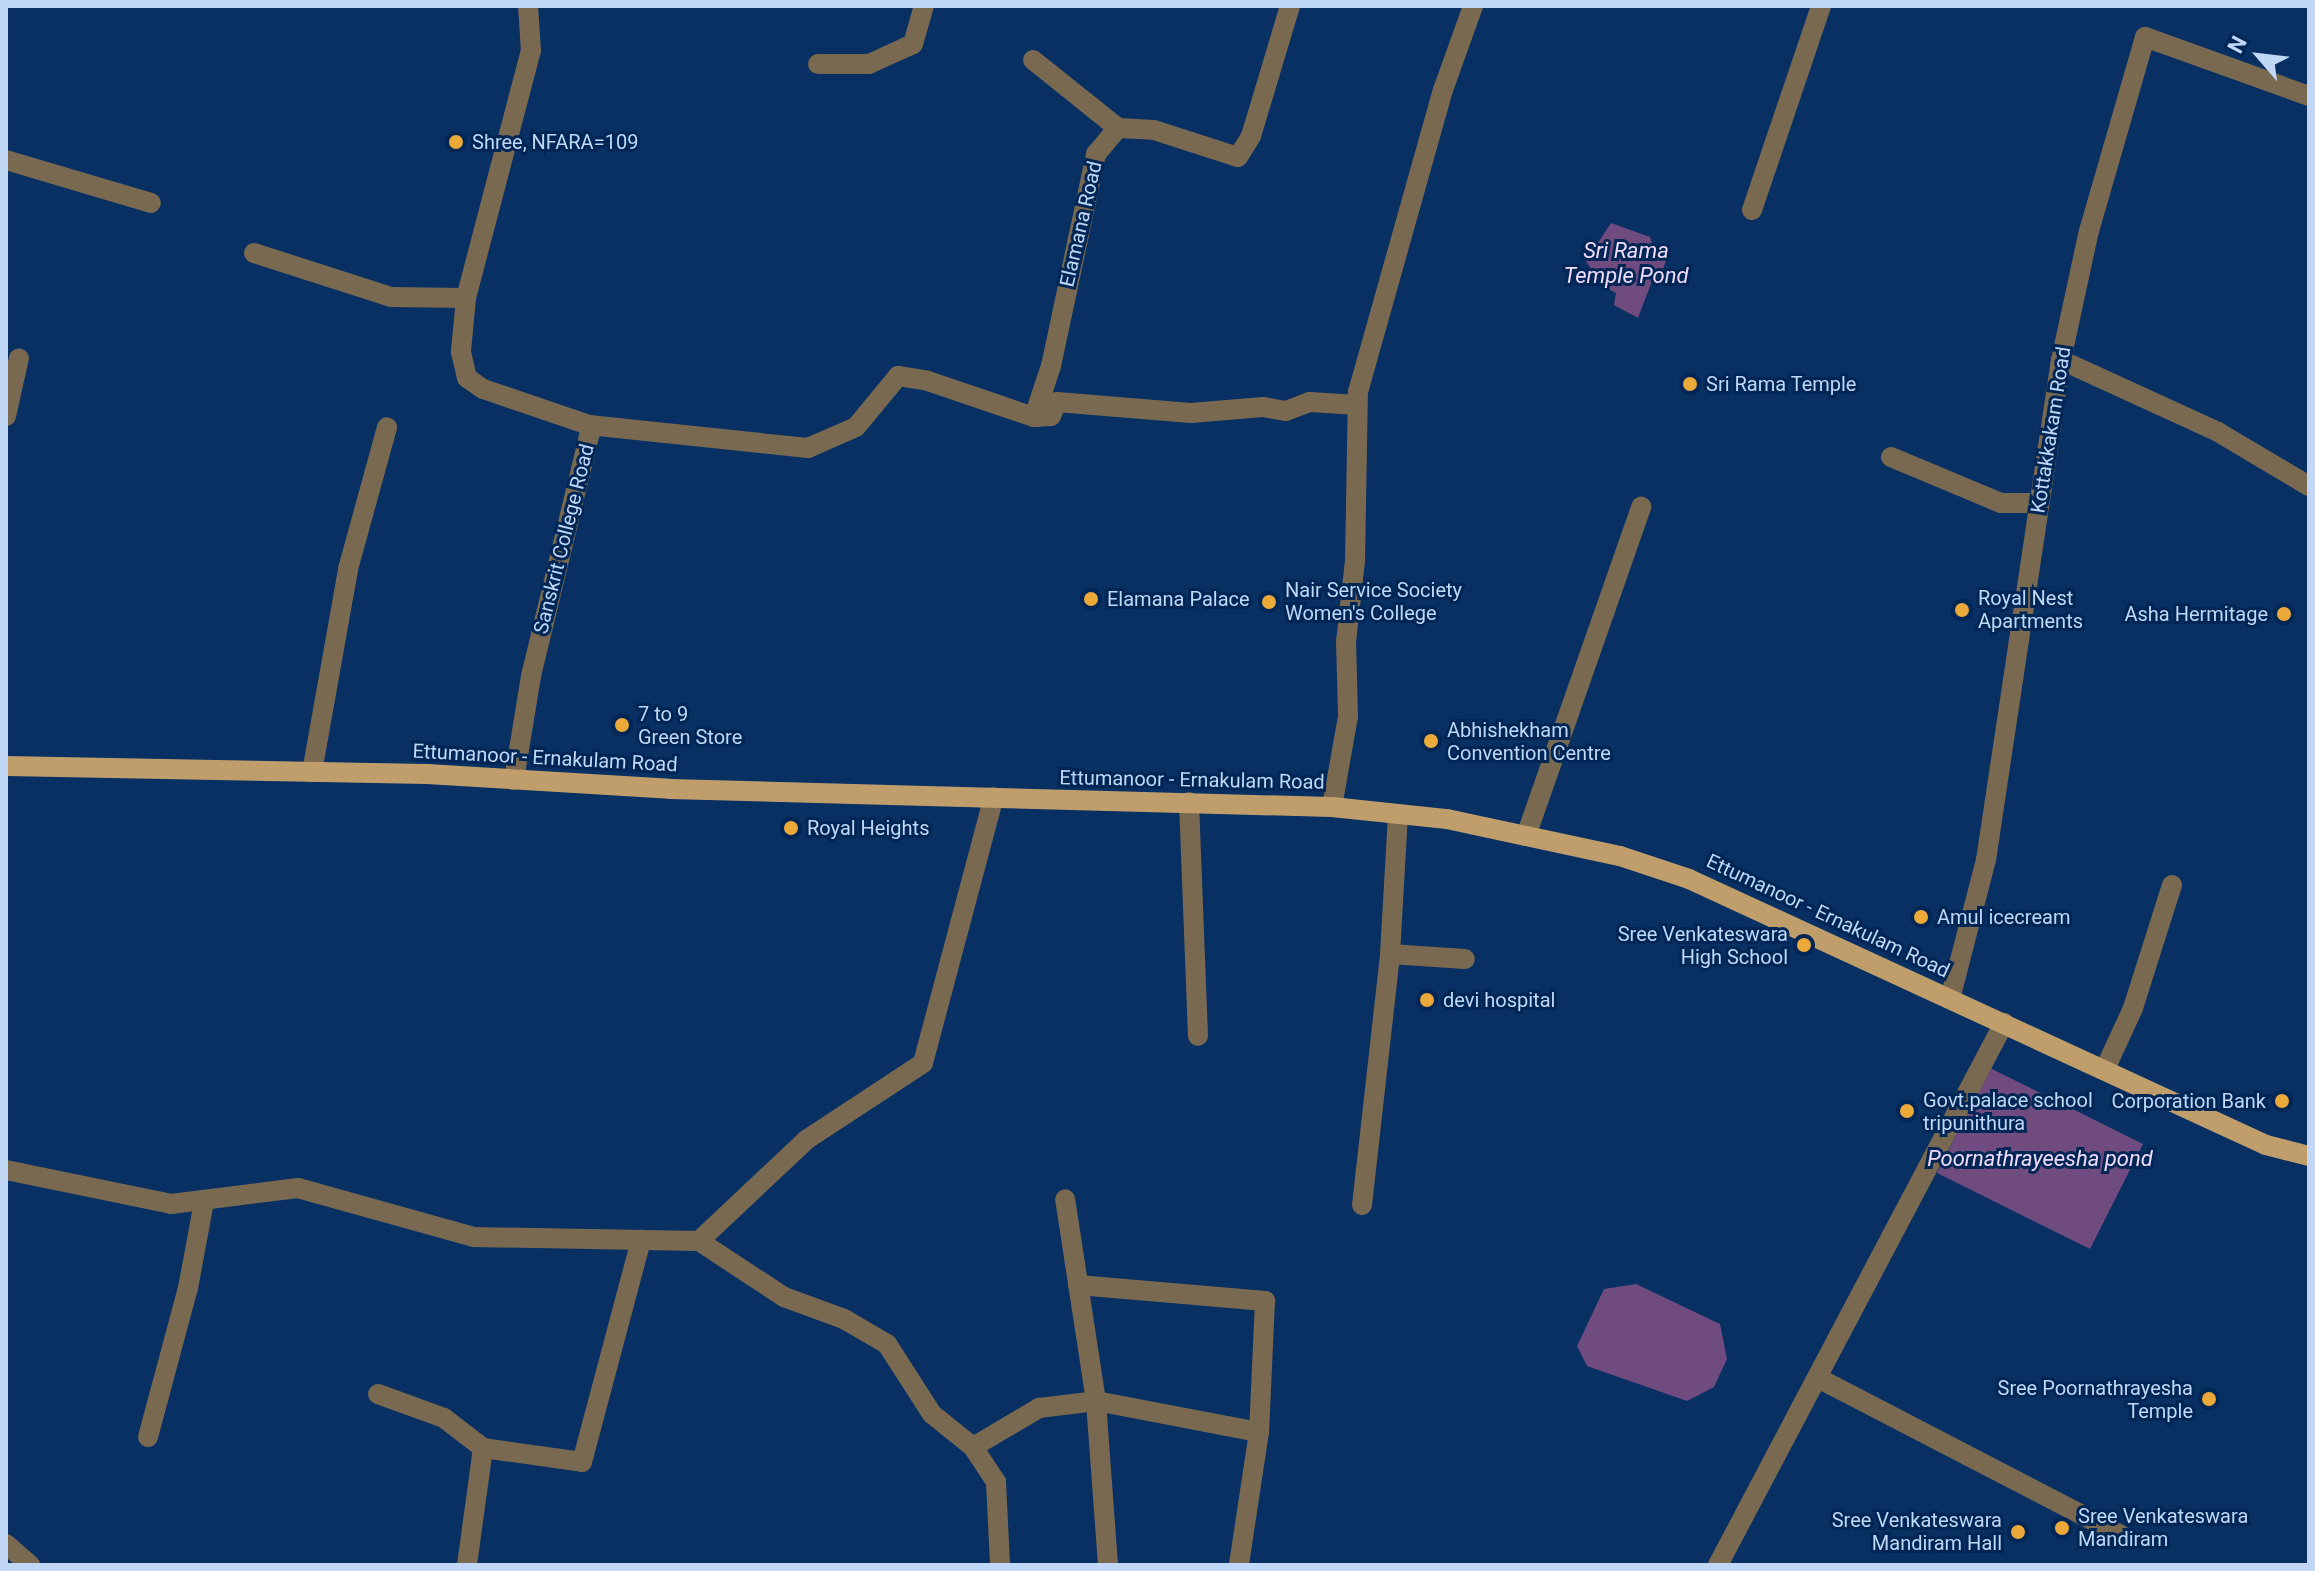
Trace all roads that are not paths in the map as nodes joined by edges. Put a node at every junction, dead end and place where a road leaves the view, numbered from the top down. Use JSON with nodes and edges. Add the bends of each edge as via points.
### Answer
{"nodes":[{"id":1,"x":528,"y":6,"type":"edge"},
{"id":2,"x":924,"y":6,"type":"edge"},
{"id":3,"x":1290,"y":6,"type":"edge"},
{"id":4,"x":1473,"y":6,"type":"edge"},
{"id":5,"x":1821,"y":6,"type":"edge"},
{"id":6,"x":1033,"y":60,"type":"dead end"},
{"id":7,"x":818,"y":64,"type":"dead end"},
{"id":8,"x":2309,"y":96,"type":"edge"},
{"id":9,"x":1118,"y":128,"type":"junction"},
{"id":10,"x":6,"y":160,"type":"edge"},
{"id":11,"x":151,"y":203,"type":"dead end"},
{"id":12,"x":1752,"y":210,"type":"dead end"},
{"id":13,"x":254,"y":253,"type":"dead end"},
{"id":14,"x":466,"y":298,"type":"junction"},
{"id":15,"x":19,"y":358,"type":"dead end"},
{"id":16,"x":2061,"y":360,"type":"junction"},
{"id":17,"x":1357,"y":405,"type":"junction"},
{"id":18,"x":6,"y":416,"type":"edge"},
{"id":19,"x":1034,"y":417,"type":"junction"},
{"id":20,"x":589,"y":425,"type":"junction"},
{"id":21,"x":387,"y":427,"type":"dead end"},
{"id":22,"x":1891,"y":457,"type":"dead end"},
{"id":23,"x":2309,"y":486,"type":"edge"},
{"id":24,"x":2039,"y":503,"type":"junction"},
{"id":25,"x":1641,"y":507,"type":"dead end"},
{"id":26,"x":6,"y":766,"type":"edge"},
{"id":27,"x":312,"y":772,"type":"junction"},
{"id":28,"x":514,"y":780,"type":"junction"},
{"id":29,"x":994,"y":797,"type":"junction"},
{"id":30,"x":1189,"y":802,"type":"junction"},
{"id":31,"x":1332,"y":807,"type":"junction"},
{"id":32,"x":1398,"y":816,"type":"junction"},
{"id":33,"x":1526,"y":836,"type":"junction"},
{"id":34,"x":2172,"y":885,"type":"dead end"},
{"id":35,"x":1390,"y":954,"type":"junction"},
{"id":36,"x":1465,"y":959,"type":"dead end"},
{"id":37,"x":1950,"y":999,"type":"junction"},
{"id":38,"x":2004,"y":1023,"type":"junction"},
{"id":39,"x":1198,"y":1036,"type":"dead end"},
{"id":40,"x":2105,"y":1069,"type":"junction"},
{"id":41,"x":2309,"y":1156,"type":"edge"},
{"id":42,"x":6,"y":1170,"type":"edge"},
{"id":43,"x":1065,"y":1199,"type":"dead end"},
{"id":44,"x":204,"y":1202,"type":"junction"},
{"id":45,"x":1362,"y":1205,"type":"dead end"},
{"id":46,"x":641,"y":1240,"type":"junction"},
{"id":47,"x":699,"y":1241,"type":"junction"},
{"id":48,"x":1078,"y":1285,"type":"junction"},
{"id":49,"x":1818,"y":1378,"type":"junction"},
{"id":50,"x":378,"y":1394,"type":"dead end"},
{"id":51,"x":1096,"y":1401,"type":"junction"},
{"id":52,"x":1259,"y":1432,"type":"junction"},
{"id":53,"x":148,"y":1437,"type":"dead end"},
{"id":54,"x":973,"y":1447,"type":"junction"},
{"id":55,"x":483,"y":1448,"type":"junction"},
{"id":56,"x":2121,"y":1535,"type":"dead end"},
{"id":57,"x":6,"y":1544,"type":"edge"},
{"id":58,"x":30,"y":1565,"type":"edge"},
{"id":59,"x":467,"y":1565,"type":"edge"},
{"id":60,"x":1000,"y":1565,"type":"edge"},
{"id":61,"x":1108,"y":1565,"type":"edge"},
{"id":62,"x":1239,"y":1565,"type":"edge"},
{"id":63,"x":1718,"y":1565,"type":"edge"}],
"edges":[{"from":1,"to":14,"type":"street","name":"Sanskrit College Road","via":[[531,51]]},
{"from":2,"to":7,"type":"street","via":[[913,44],[869,64]]},
{"from":3,"to":9,"type":"street","via":[[1251,136],[1238,157],[1154,130]]},
{"from":4,"to":17,"type":"street","via":[[1439,105]]},
{"from":5,"to":12,"type":"street"},
{"from":6,"to":9,"type":"street"},
{"from":8,"to":16,"type":"street","name":"Kottakkakam Road","via":[[2145,37],[2089,231]]},
{"from":9,"to":19,"type":"street","name":"Elamana Road","via":[[1096,154],[1051,366]]},
{"from":10,"to":11,"type":"street"},
{"from":13,"to":14,"type":"street","via":[[391,297]]},
{"from":14,"to":20,"type":"street","name":"Sanskrit College Road","via":[[461,351],[467,378],[483,389]]},
{"from":15,"to":18,"type":"street"},
{"from":16,"to":23,"type":"street","via":[[2218,432]]},
{"from":16,"to":24,"type":"street","name":"Kottakkakam Road"},
{"from":17,"to":19,"type":"street","via":[[1310,402],[1286,411],[1263,407],[1191,413],[1057,402],[1051,416]]},
{"from":17,"to":31,"type":"street","via":[[1355,561],[1346,642],[1348,716]]},
{"from":19,"to":20,"type":"street","via":[[898,376],[856,427],[808,448]]},
{"from":20,"to":28,"type":"street","name":"Sanskrit College Road","via":[[571,528],[520,727]]},
{"from":21,"to":27,"type":"street","via":[[348,569]]},
{"from":22,"to":24,"type":"street","via":[[2001,503]]},
{"from":24,"to":37,"type":"street","name":"Kottakkakam Road","via":[[1986,860]]},
{"from":25,"to":33,"type":"street"},
{"from":26,"to":27,"type":"main road","name":"Ettumanoor - Ernakulam Road"},
{"from":27,"to":28,"type":"main road","name":"Ettumanoor - Ernakulam Road"},
{"from":28,"to":29,"type":"main road","name":"Ettumanoor - Ernakulam Road"},
{"from":29,"to":30,"type":"main road","name":"Ettumanoor - Ernakulam Road"},
{"from":29,"to":47,"type":"street","via":[[923,1063],[806,1140]]},
{"from":30,"to":31,"type":"main road","name":"Ettumanoor - Ernakulam Road"},
{"from":30,"to":39,"type":"street"},
{"from":31,"to":32,"type":"main road","name":"Ettumanoor - Ernakulam Road"},
{"from":32,"to":33,"type":"main road","name":"Ettumanoor - Ernakulam Road"},
{"from":32,"to":35,"type":"street"},
{"from":33,"to":37,"type":"main road","name":"Ettumanoor - Ernakulam Road","via":[[1665,869]]},
{"from":34,"to":40,"type":"street","via":[[2133,1008]]},
{"from":35,"to":36,"type":"street"},
{"from":35,"to":45,"type":"street"},
{"from":37,"to":38,"type":"main road","name":"Ettumanoor - Ernakulam Road"},
{"from":38,"to":40,"type":"main road","name":"Ettumanoor - Ernakulam Road"},
{"from":38,"to":49,"type":"street"},
{"from":40,"to":41,"type":"main road","name":"Ettumanoor - Ernakulam Road","via":[[2266,1145]]},
{"from":42,"to":44,"type":"street","via":[[171,1204]]},
{"from":43,"to":48,"type":"street"},
{"from":44,"to":46,"type":"street","via":[[298,1188],[474,1237]]},
{"from":44,"to":53,"type":"street","via":[[188,1288]]},
{"from":46,"to":47,"type":"street"},
{"from":46,"to":55,"type":"street","via":[[582,1462]]},
{"from":47,"to":54,"type":"street","via":[[784,1297],[844,1319],[887,1344],[932,1414]]},
{"from":48,"to":51,"type":"street"},
{"from":48,"to":52,"type":"street","via":[[1265,1301]]},
{"from":49,"to":56,"type":"street"},
{"from":49,"to":63,"type":"street"},
{"from":50,"to":55,"type":"street","via":[[444,1418]]},
{"from":51,"to":52,"type":"street"},
{"from":51,"to":54,"type":"street","via":[[1039,1408]]},
{"from":51,"to":61,"type":"street"},
{"from":52,"to":62,"type":"street"},
{"from":54,"to":60,"type":"street","via":[[996,1482]]},
{"from":55,"to":59,"type":"street"},
{"from":57,"to":58,"type":"street"}]}
